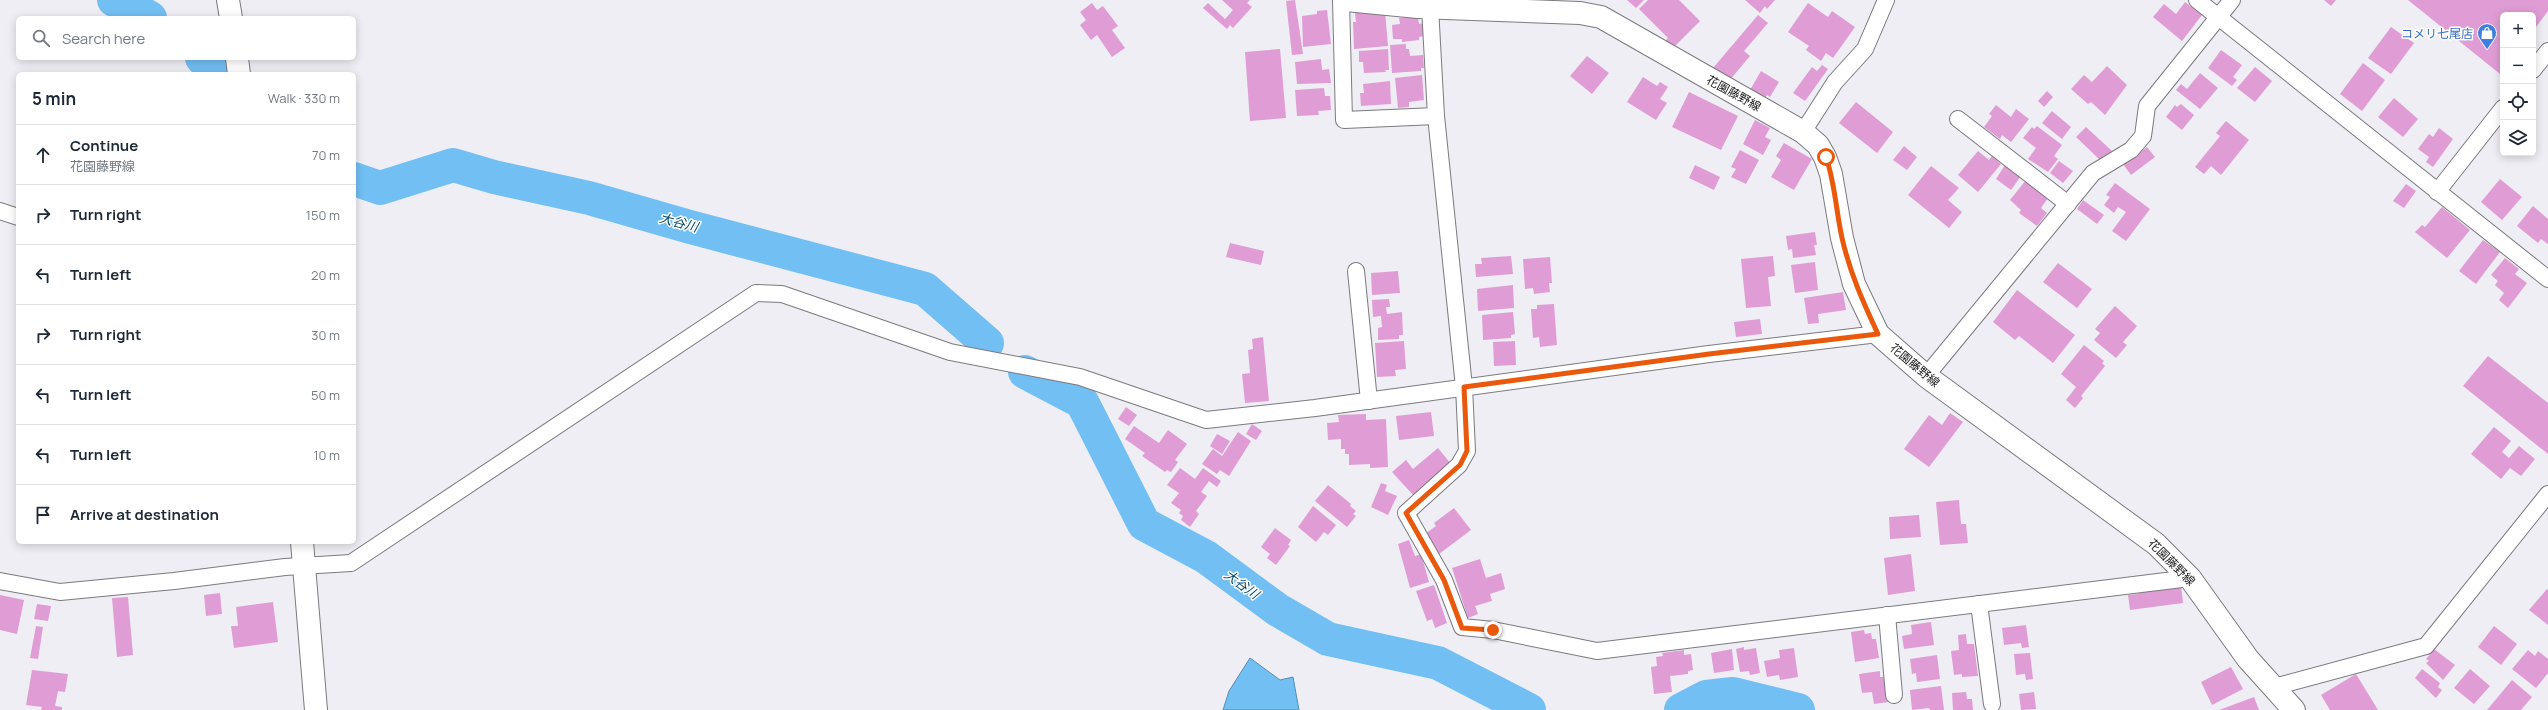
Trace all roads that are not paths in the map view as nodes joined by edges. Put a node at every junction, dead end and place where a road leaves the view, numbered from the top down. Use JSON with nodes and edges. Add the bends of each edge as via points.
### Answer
{"nodes":[{"id":1,"x":228,"y":0,"type":"edge"},
{"id":2,"x":1340,"y":0,"type":"edge"},
{"id":3,"x":1346,"y":0,"type":"edge"},
{"id":4,"x":1886,"y":0,"type":"edge"},
{"id":5,"x":2197,"y":0,"type":"edge"},
{"id":6,"x":2232,"y":0,"type":"edge"},
{"id":7,"x":1430,"y":7,"type":"junction"},
{"id":8,"x":1582,"y":7,"type":"edge"},
{"id":9,"x":231,"y":16,"type":"edge"},
{"id":10,"x":2218,"y":17,"type":"junction"},
{"id":11,"x":2548,"y":51,"type":"edge"},
{"id":12,"x":237,"y":60,"type":"edge"},
{"id":13,"x":2536,"y":66,"type":"edge"},
{"id":14,"x":239,"y":72,"type":"edge"},
{"id":15,"x":2500,"y":112,"type":"edge"},
{"id":16,"x":1436,"y":116,"type":"junction"},
{"id":17,"x":1958,"y":119,"type":"dead end"},
{"id":18,"x":1803,"y":132,"type":"junction"},
{"id":19,"x":2437,"y":192,"type":"junction"},
{"id":20,"x":2068,"y":204,"type":"junction"},
{"id":21,"x":0,"y":211,"type":"edge"},
{"id":22,"x":16,"y":216,"type":"edge"},
{"id":23,"x":1356,"y":270,"type":"dead end"},
{"id":24,"x":2548,"y":280,"type":"edge"},
{"id":25,"x":1878,"y":334,"type":"junction"},
{"id":26,"x":1926,"y":376,"type":"junction"},
{"id":27,"x":1464,"y":387,"type":"junction"},
{"id":28,"x":1369,"y":401,"type":"junction"},
{"id":29,"x":2548,"y":494,"type":"edge"},
{"id":30,"x":302,"y":544,"type":"edge"},
{"id":31,"x":304,"y":565,"type":"junction"},
{"id":32,"x":2190,"y":578,"type":"junction"},
{"id":33,"x":0,"y":581,"type":"edge"},
{"id":34,"x":1979,"y":604,"type":"junction"},
{"id":35,"x":1887,"y":615,"type":"junction"},
{"id":36,"x":2274,"y":688,"type":"junction"},
{"id":37,"x":1894,"y":695,"type":"dead end"},
{"id":38,"x":1992,"y":704,"type":"dead end"},
{"id":39,"x":316,"y":710,"type":"edge"},
{"id":40,"x":2294,"y":710,"type":"edge"}],
"edges":[{"from":1,"to":9,"type":"main road"},
{"from":2,"to":16,"type":"street","via":[[1344,120]]},
{"from":3,"to":7,"type":"main road","name":"花園藤野線"},
{"from":4,"to":18,"type":"street","via":[[1865,48],[1835,82]]},
{"from":5,"to":10,"type":"street"},
{"from":6,"to":10,"type":"street"},
{"from":7,"to":8,"type":"main road","name":"花園藤野線"},
{"from":7,"to":16,"type":"street"},
{"from":8,"to":18,"type":"main road","name":"花園藤野線"},
{"from":10,"to":19,"type":"street"},
{"from":10,"to":20,"type":"street","via":[[2147,106],[2142,136],[2130,150],[2093,173]]},
{"from":11,"to":13,"type":"street"},
{"from":12,"to":14,"type":"main road"},
{"from":15,"to":19,"type":"street"},
{"from":16,"to":27,"type":"street"},
{"from":17,"to":20,"type":"street"},
{"from":18,"to":25,"type":"main road","name":"花園藤野線","via":[[1818,145],[1826,157],[1854,284]]},
{"from":19,"to":24,"type":"street"},
{"from":20,"to":26,"type":"street"},
{"from":21,"to":22,"type":"street"},
{"from":23,"to":28,"type":"street"},
{"from":25,"to":26,"type":"main road","name":"花園藤野線"},
{"from":25,"to":27,"type":"street"},
{"from":26,"to":32,"type":"main road","name":"花園藤野線","via":[[2156,544]]},
{"from":27,"to":28,"type":"street"},
{"from":27,"to":35,"type":"street","via":[[1467,451],[1460,465],[1406,513],[1444,580],[1462,628],[1493,630],[1597,651]]},
{"from":28,"to":31,"type":"street","via":[[1206,420],[1080,377],[950,352],[782,294],[756,293],[351,563]]},
{"from":29,"to":36,"type":"street","via":[[2426,646]]},
{"from":30,"to":31,"type":"main road"},
{"from":31,"to":33,"type":"street","via":[[60,592]]},
{"from":31,"to":39,"type":"main road"},
{"from":32,"to":34,"type":"street"},
{"from":32,"to":36,"type":"main road","name":"花園藤野線","via":[[2248,659]]},
{"from":34,"to":35,"type":"street"},
{"from":34,"to":38,"type":"street"},
{"from":35,"to":37,"type":"street"},
{"from":36,"to":40,"type":"main road","name":"花園藤野線"}]}
